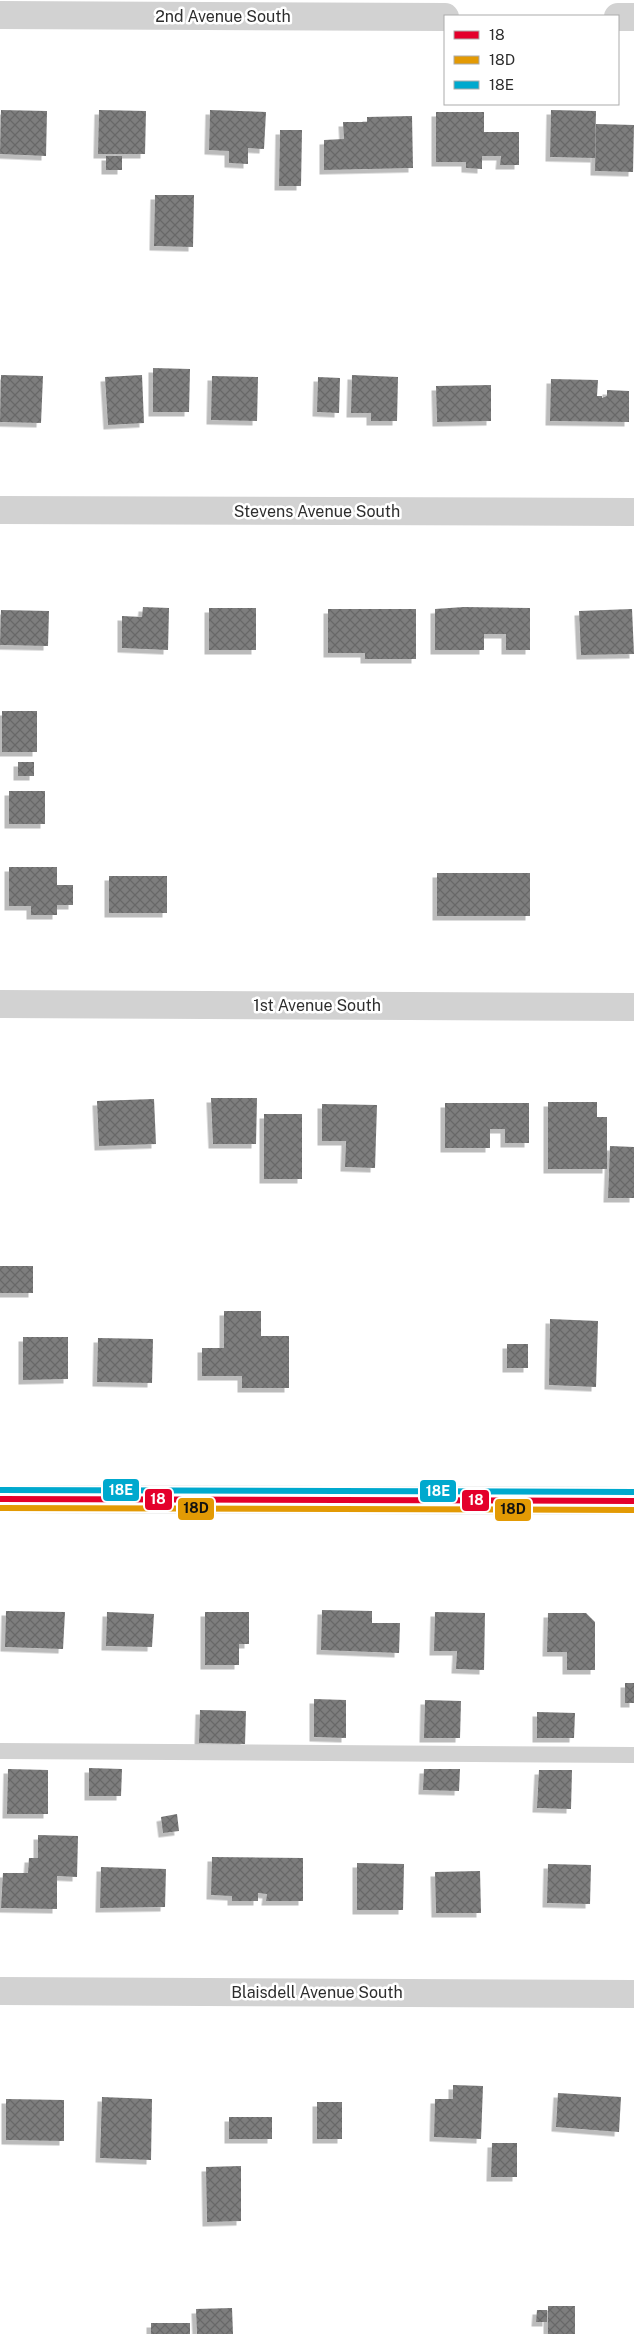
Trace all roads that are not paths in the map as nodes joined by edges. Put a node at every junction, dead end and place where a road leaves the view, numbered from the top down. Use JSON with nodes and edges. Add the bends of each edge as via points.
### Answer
{"nodes":[{"id":1,"x":0,"y":15,"type":"edge"},
{"id":2,"x":444,"y":16,"type":"edge"},
{"id":3,"x":619,"y":17,"type":"edge"},
{"id":4,"x":634,"y":17,"type":"edge"},
{"id":5,"x":0,"y":510,"type":"edge"},
{"id":6,"x":634,"y":512,"type":"edge"},
{"id":7,"x":0,"y":1004,"type":"edge"},
{"id":8,"x":634,"y":1007,"type":"edge"},
{"id":9,"x":0,"y":1499,"type":"edge"},
{"id":10,"x":634,"y":1501,"type":"edge"},
{"id":11,"x":0,"y":1751,"type":"edge"},
{"id":12,"x":634,"y":1755,"type":"edge"},
{"id":13,"x":0,"y":1991,"type":"edge"},
{"id":14,"x":634,"y":1994,"type":"edge"}],
"edges":[{"from":1,"to":2,"type":"street","name":"2nd Avenue South"},
{"from":3,"to":4,"type":"street"},
{"from":5,"to":6,"type":"street","name":"Stevens Avenue South"},
{"from":7,"to":8,"type":"street","name":"1st Avenue South"},
{"from":9,"to":10,"type":"main road"},
{"from":11,"to":12,"type":"lane"},
{"from":13,"to":14,"type":"street","name":"Blaisdell Avenue South"}]}
